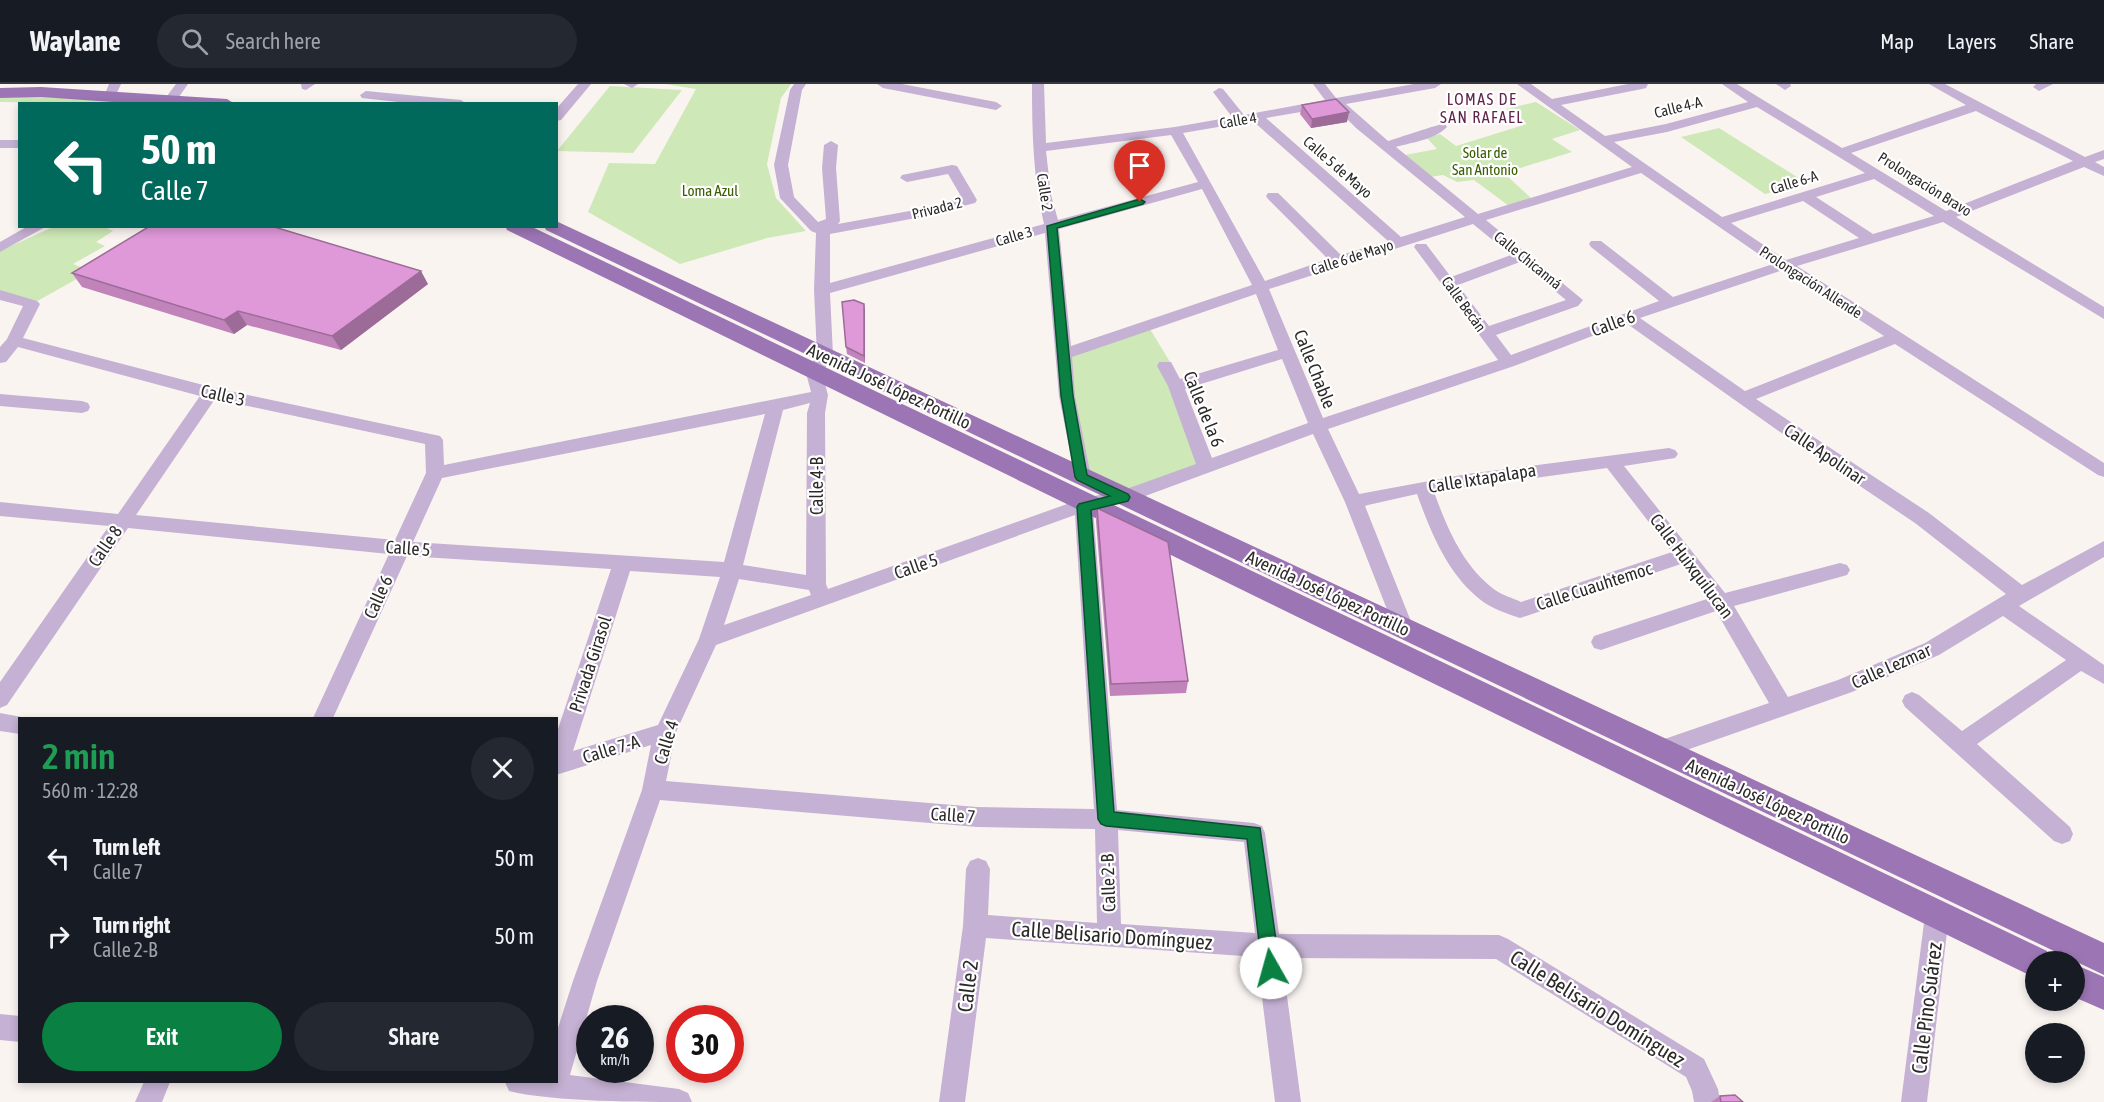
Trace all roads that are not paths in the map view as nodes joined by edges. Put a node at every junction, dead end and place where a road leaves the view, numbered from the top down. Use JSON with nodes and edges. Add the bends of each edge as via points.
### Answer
{"nodes":[{"id":1,"x":182,"y":84,"type":"edge"},
{"id":2,"x":389,"y":84,"type":"edge"},
{"id":3,"x":585,"y":84,"type":"edge"},
{"id":4,"x":800,"y":84,"type":"edge"},
{"id":5,"x":883,"y":84,"type":"edge"},
{"id":6,"x":1038,"y":84,"type":"edge"},
{"id":7,"x":1319,"y":84,"type":"edge"},
{"id":8,"x":1435,"y":84,"type":"edge"},
{"id":9,"x":1523,"y":84,"type":"edge"},
{"id":10,"x":1728,"y":84,"type":"edge"},
{"id":11,"x":1935,"y":84,"type":"edge"},
{"id":12,"x":1642,"y":85,"type":"edge"},
{"id":13,"x":1381,"y":89,"type":"edge"},
{"id":14,"x":112,"y":90,"type":"edge"},
{"id":15,"x":1219,"y":92,"type":"dead end"},
{"id":16,"x":0,"y":93,"type":"edge"},
{"id":17,"x":168,"y":101,"type":"edge"},
{"id":18,"x":188,"y":102,"type":"edge"},
{"id":19,"x":433,"y":102,"type":"edge"},
{"id":20,"x":0,"y":103,"type":"edge"},
{"id":21,"x":18,"y":103,"type":"edge"},
{"id":22,"x":1336,"y":103,"type":"junction"},
{"id":23,"x":1550,"y":103,"type":"junction"},
{"id":24,"x":1759,"y":103,"type":"junction"},
{"id":25,"x":996,"y":106,"type":"dead end"},
{"id":26,"x":1977,"y":106,"type":"junction"},
{"id":27,"x":558,"y":115,"type":"edge"},
{"id":28,"x":1257,"y":117,"type":"junction"},
{"id":29,"x":1241,"y":120,"type":"junction"},
{"id":30,"x":1440,"y":127,"type":"dead end"},
{"id":31,"x":1174,"y":131,"type":"junction"},
{"id":32,"x":1604,"y":141,"type":"junction"},
{"id":33,"x":0,"y":144,"type":"edge"},
{"id":34,"x":18,"y":144,"type":"edge"},
{"id":35,"x":831,"y":145,"type":"dead end"},
{"id":36,"x":1387,"y":145,"type":"junction"},
{"id":37,"x":1039,"y":148,"type":"junction"},
{"id":38,"x":1842,"y":152,"type":"junction"},
{"id":39,"x":2104,"y":154,"type":"edge"},
{"id":40,"x":2084,"y":161,"type":"junction"},
{"id":41,"x":1642,"y":168,"type":"junction"},
{"id":42,"x":2104,"y":172,"type":"edge"},
{"id":43,"x":1877,"y":174,"type":"junction"},
{"id":44,"x":907,"y":178,"type":"dead end"},
{"id":45,"x":1206,"y":184,"type":"junction"},
{"id":46,"x":1273,"y":196,"type":"dead end"},
{"id":47,"x":1805,"y":196,"type":"junction"},
{"id":48,"x":1946,"y":217,"type":"junction"},
{"id":49,"x":1477,"y":218,"type":"junction"},
{"id":50,"x":1720,"y":222,"type":"junction"},
{"id":51,"x":1052,"y":226,"type":"junction"},
{"id":52,"x":36,"y":228,"type":"edge"},
{"id":53,"x":518,"y":228,"type":"edge"},
{"id":54,"x":557,"y":228,"type":"edge"},
{"id":55,"x":820,"y":230,"type":"junction"},
{"id":56,"x":1872,"y":239,"type":"junction"},
{"id":57,"x":1398,"y":242,"type":"junction"},
{"id":58,"x":1596,"y":244,"type":"dead end"},
{"id":59,"x":1421,"y":247,"type":"dead end"},
{"id":60,"x":0,"y":248,"type":"edge"},
{"id":61,"x":1521,"y":257,"type":"junction"},
{"id":62,"x":1338,"y":261,"type":"junction"},
{"id":63,"x":1784,"y":265,"type":"junction"},
{"id":64,"x":1449,"y":283,"type":"junction"},
{"id":65,"x":1261,"y":288,"type":"junction"},
{"id":66,"x":822,"y":290,"type":"junction"},
{"id":67,"x":0,"y":295,"type":"edge"},
{"id":68,"x":1671,"y":303,"type":"junction"},
{"id":69,"x":2104,"y":314,"type":"edge"},
{"id":70,"x":1628,"y":317,"type":"junction"},
{"id":71,"x":1485,"y":333,"type":"junction"},
{"id":72,"x":1897,"y":337,"type":"junction"},
{"id":73,"x":14,"y":341,"type":"junction"},
{"id":74,"x":1288,"y":352,"type":"junction"},
{"id":75,"x":1063,"y":354,"type":"junction"},
{"id":76,"x":0,"y":358,"type":"edge"},
{"id":77,"x":1508,"y":362,"type":"junction"},
{"id":78,"x":820,"y":364,"type":"junction"},
{"id":79,"x":1165,"y":366,"type":"dead end"},
{"id":80,"x":1176,"y":386,"type":"junction"},
{"id":81,"x":211,"y":393,"type":"junction"},
{"id":82,"x":820,"y":395,"type":"junction"},
{"id":83,"x":1743,"y":398,"type":"junction"},
{"id":84,"x":0,"y":400,"type":"edge"},
{"id":85,"x":776,"y":406,"type":"junction"},
{"id":86,"x":82,"y":407,"type":"dead end"},
{"id":87,"x":1318,"y":426,"type":"junction"},
{"id":88,"x":435,"y":440,"type":"joint"},
{"id":89,"x":1669,"y":454,"type":"dead end"},
{"id":90,"x":1611,"y":461,"type":"junction"},
{"id":91,"x":1207,"y":468,"type":"junction"},
{"id":92,"x":2104,"y":471,"type":"edge"},
{"id":93,"x":435,"y":473,"type":"junction"},
{"id":94,"x":1082,"y":477,"type":"junction"},
{"id":95,"x":1423,"y":487,"type":"junction"},
{"id":96,"x":1124,"y":497,"type":"junction"},
{"id":97,"x":1354,"y":502,"type":"junction"},
{"id":98,"x":1087,"y":505,"type":"junction"},
{"id":99,"x":0,"y":509,"type":"edge"},
{"id":100,"x":121,"y":522,"type":"junction"},
{"id":101,"x":400,"y":548,"type":"junction"},
{"id":102,"x":2104,"y":548,"type":"edge"},
{"id":103,"x":1686,"y":555,"type":"junction"},
{"id":104,"x":623,"y":563,"type":"junction"},
{"id":105,"x":731,"y":570,"type":"junction"},
{"id":106,"x":1840,"y":570,"type":"dead end"},
{"id":107,"x":819,"y":592,"type":"junction"},
{"id":108,"x":2012,"y":600,"type":"junction"},
{"id":109,"x":1721,"y":602,"type":"junction"},
{"id":110,"x":1404,"y":629,"type":"junction"},
{"id":111,"x":709,"y":639,"type":"junction"},
{"id":112,"x":1601,"y":642,"type":"dead end"},
{"id":113,"x":2082,"y":660,"type":"junction"},
{"id":114,"x":2104,"y":676,"type":"edge"},
{"id":115,"x":0,"y":699,"type":"edge"},
{"id":116,"x":1912,"y":701,"type":"dead end"},
{"id":117,"x":1783,"y":708,"type":"junction"},
{"id":118,"x":323,"y":717,"type":"edge"},
{"id":119,"x":0,"y":722,"type":"edge"},
{"id":120,"x":18,"y":725,"type":"edge"},
{"id":121,"x":665,"y":732,"type":"junction"},
{"id":122,"x":1604,"y":738,"type":"junction"},
{"id":123,"x":1961,"y":743,"type":"junction"},
{"id":124,"x":1661,"y":750,"type":"junction"},
{"id":125,"x":558,"y":763,"type":"edge"},
{"id":126,"x":558,"y":766,"type":"edge"},
{"id":127,"x":653,"y":790,"type":"junction"},
{"id":128,"x":1106,"y":819,"type":"junction"},
{"id":129,"x":2062,"y":834,"type":"dead end"},
{"id":130,"x":978,"y":869,"type":"dead end"},
{"id":131,"x":1937,"y":915,"type":"junction"},
{"id":132,"x":975,"y":926,"type":"junction"},
{"id":133,"x":1109,"y":935,"type":"junction"},
{"id":134,"x":1268,"y":946,"type":"junction"},
{"id":135,"x":2025,"y":957,"type":"edge"},
{"id":136,"x":2104,"y":959,"type":"edge"},
{"id":137,"x":2085,"y":985,"type":"edge"},
{"id":138,"x":2104,"y":994,"type":"edge"},
{"id":139,"x":0,"y":1027,"type":"edge"},
{"id":140,"x":18,"y":1029,"type":"edge"},
{"id":141,"x":558,"y":1080,"type":"edge"},
{"id":142,"x":157,"y":1083,"type":"edge"},
{"id":143,"x":526,"y":1083,"type":"edge"},
{"id":144,"x":556,"y":1087,"type":"edge"},
{"id":145,"x":1706,"y":1096,"type":"edge"},
{"id":146,"x":148,"y":1102,"type":"edge"},
{"id":147,"x":679,"y":1102,"type":"edge"},
{"id":148,"x":952,"y":1102,"type":"edge"},
{"id":149,"x":1288,"y":1102,"type":"edge"},
{"id":150,"x":1914,"y":1102,"type":"edge"}],
"edges":[{"from":1,"to":17,"type":"street"},
{"from":2,"to":19,"type":"street","via":[[362,97]]},
{"from":3,"to":27,"type":"street"},
{"from":4,"to":55,"type":"street","via":[[781,165],[787,198]]},
{"from":5,"to":25,"type":"street"},
{"from":6,"to":37,"type":"street","name":"Calle 2"},
{"from":7,"to":22,"type":"street","name":"Calle Chicanná"},
{"from":8,"to":13,"type":"street","name":"Calle 4"},
{"from":9,"to":23,"type":"street","name":"Prolongación Allende"},
{"from":10,"to":24,"type":"street","name":"Prolongación Bravo"},
{"from":11,"to":26,"type":"street"},
{"from":12,"to":23,"type":"street"},
{"from":13,"to":22,"type":"street","name":"Calle 4"},
{"from":14,"to":16,"type":"main road"},
{"from":14,"to":17,"type":"main road"},
{"from":15,"to":29,"type":"street"},
{"from":17,"to":18,"type":"main road"},
{"from":20,"to":21,"type":"main road"},
{"from":22,"to":28,"type":"street","name":"Calle 4"},
{"from":22,"to":36,"type":"street","name":"Calle Chicanná"},
{"from":23,"to":32,"type":"street","name":"Prolongación Allende"},
{"from":24,"to":32,"type":"street","name":"Calle 4-A"},
{"from":24,"to":38,"type":"street","name":"Prolongación Bravo"},
{"from":26,"to":38,"type":"street"},
{"from":26,"to":40,"type":"street"},
{"from":28,"to":29,"type":"street","name":"Calle 4"},
{"from":28,"to":57,"type":"street","name":"Calle 5 de Mayo"},
{"from":29,"to":31,"type":"street","name":"Calle 4"},
{"from":30,"to":36,"type":"street","via":[[1429,134]]},
{"from":31,"to":37,"type":"street","name":"Calle 4"},
{"from":31,"to":45,"type":"street","name":"Calle Chable"},
{"from":32,"to":41,"type":"street","name":"Prolongación Allende"},
{"from":33,"to":34,"type":"street"},
{"from":35,"to":55,"type":"street","via":[[833,221]]},
{"from":36,"to":49,"type":"street","name":"Calle Chicanná"},
{"from":37,"to":51,"type":"street","name":"Calle 2"},
{"from":38,"to":43,"type":"street","name":"Prolongación Bravo"},
{"from":39,"to":40,"type":"street","name":"Calle 6"},
{"from":40,"to":42,"type":"street"},
{"from":40,"to":48,"type":"street","name":"Calle 6"},
{"from":41,"to":49,"type":"street","name":"Calle 6 de Mayo"},
{"from":41,"to":50,"type":"street","name":"Prolongación Allende"},
{"from":43,"to":47,"type":"street","name":"Calle 6-A"},
{"from":43,"to":48,"type":"street","name":"Prolongación Bravo"},
{"from":44,"to":55,"type":"street","name":"Privada 2","via":[[952,169],[970,200],[916,214]]},
{"from":45,"to":51,"type":"street","name":"Calle 3"},
{"from":45,"to":65,"type":"street","name":"Calle Chable"},
{"from":46,"to":62,"type":"street"},
{"from":47,"to":50,"type":"street","name":"Calle 6-A"},
{"from":47,"to":56,"type":"street"},
{"from":48,"to":56,"type":"street","name":"Calle 6"},
{"from":48,"to":69,"type":"street","name":"Prolongación Bravo"},
{"from":49,"to":57,"type":"street","name":"Calle 6 de Mayo"},
{"from":49,"to":61,"type":"street","name":"Calle Chicanná"},
{"from":50,"to":63,"type":"street","name":"Prolongación Allende"},
{"from":51,"to":66,"type":"street","name":"Calle 3"},
{"from":51,"to":75,"type":"street","name":"Calle 2"},
{"from":52,"to":60,"type":"street"},
{"from":53,"to":78,"type":"main road","name":"Avenida José López Portillo"},
{"from":54,"to":78,"type":"main road","name":"Avenida José López Portillo"},
{"from":55,"to":66,"type":"street"},
{"from":56,"to":63,"type":"street","name":"Calle 6"},
{"from":57,"to":62,"type":"street","name":"Calle 6 de Mayo"},
{"from":58,"to":68,"type":"street"},
{"from":59,"to":64,"type":"street","name":"Calle Becán"},
{"from":61,"to":64,"type":"street"},
{"from":61,"to":71,"type":"street","name":"Calle Chicanná","via":[[1575,300]]},
{"from":62,"to":65,"type":"street","name":"Calle 6 de Mayo"},
{"from":63,"to":68,"type":"street","name":"Calle 6"},
{"from":63,"to":72,"type":"street","name":"Prolongación Allende"},
{"from":64,"to":71,"type":"street","name":"Calle Becán"},
{"from":65,"to":74,"type":"street","name":"Calle Chable"},
{"from":65,"to":75,"type":"street","name":"Calle 6 de Mayo"},
{"from":66,"to":78,"type":"street"},
{"from":67,"to":73,"type":"street","via":[[32,304]]},
{"from":68,"to":70,"type":"street","name":"Calle 6"},
{"from":70,"to":77,"type":"street","name":"Calle 6"},
{"from":70,"to":83,"type":"street","name":"Calle Apolinar"},
{"from":71,"to":77,"type":"street","name":"Calle Becán"},
{"from":72,"to":83,"type":"street"},
{"from":72,"to":92,"type":"street","name":"Prolongación Allende"},
{"from":73,"to":76,"type":"street"},
{"from":73,"to":81,"type":"street","name":"Calle 3"},
{"from":74,"to":80,"type":"street"},
{"from":74,"to":87,"type":"street","name":"Calle Chable"},
{"from":75,"to":94,"type":"street","name":"Calle 2"},
{"from":77,"to":87,"type":"street","name":"Calle 6"},
{"from":78,"to":82,"type":"street","name":"Calle 4-B"},
{"from":78,"to":94,"type":"main road","name":"Avenida José López Portillo"},
{"from":78,"to":98,"type":"main road","name":"Avenida José López Portillo"},
{"from":79,"to":80,"type":"street","name":"Calle de la 6"},
{"from":80,"to":91,"type":"street","name":"Calle de la 6"},
{"from":81,"to":88,"type":"street","name":"Calle 3"},
{"from":81,"to":100,"type":"street","name":"Calle 8"},
{"from":82,"to":85,"type":"street"},
{"from":82,"to":107,"type":"street","name":"Calle 4-B","via":[[816,413]]},
{"from":83,"to":108,"type":"street","name":"Calle Apolinar","via":[[1922,518]]},
{"from":84,"to":86,"type":"street"},
{"from":85,"to":93,"type":"street"},
{"from":85,"to":105,"type":"street","name":"Calle 4"},
{"from":87,"to":91,"type":"street","name":"Calle 6"},
{"from":87,"to":97,"type":"street","name":"Calle Chable"},
{"from":88,"to":93,"type":"street","name":"Calle 6"},
{"from":89,"to":90,"type":"street","name":"Calle Ixtapalapa"},
{"from":90,"to":95,"type":"street","name":"Calle Ixtapalapa"},
{"from":90,"to":103,"type":"street","name":"Calle Huixquilucan"},
{"from":91,"to":96,"type":"street","name":"Calle 6"},
{"from":93,"to":101,"type":"street","name":"Calle 6"},
{"from":94,"to":96,"type":"main road","name":"Avenida José López Portillo"},
{"from":95,"to":97,"type":"street","name":"Calle Ixtapalapa"},
{"from":95,"to":103,"type":"street","name":"Calle Cuauhtemoc","via":[[1440,532],[1460,565],[1489,596],[1520,610]]},
{"from":96,"to":98,"type":"street","name":"Calle 5"},
{"from":96,"to":110,"type":"main road","name":"Avenida José López Portillo"},
{"from":97,"to":110,"type":"street","name":"Calle Chable"},
{"from":98,"to":107,"type":"street","name":"Calle 5"},
{"from":98,"to":122,"type":"main road","name":"Avenida José López Portillo"},
{"from":98,"to":128,"type":"street","name":"Calle 2-B"},
{"from":99,"to":100,"type":"street","name":"Calle 5"},
{"from":100,"to":101,"type":"street","name":"Calle 5"},
{"from":100,"to":115,"type":"street","name":"Calle 8"},
{"from":101,"to":104,"type":"street","name":"Calle 5"},
{"from":101,"to":118,"type":"street","name":"Calle 6"},
{"from":102,"to":108,"type":"street","name":"Calle Lezmar"},
{"from":103,"to":109,"type":"street","name":"Calle Huixquilucan"},
{"from":104,"to":105,"type":"street","name":"Calle 5"},
{"from":104,"to":125,"type":"street","name":"Privada Girasol"},
{"from":105,"to":107,"type":"street","name":"Calle 5"},
{"from":105,"to":111,"type":"street","name":"Calle 4"},
{"from":106,"to":109,"type":"street"},
{"from":107,"to":111,"type":"street","name":"Calle 5"},
{"from":108,"to":113,"type":"street","name":"Calle Apolinar"},
{"from":108,"to":117,"type":"street","name":"Calle Lezmar","via":[[1932,649]]},
{"from":109,"to":112,"type":"street"},
{"from":109,"to":117,"type":"street","name":"Calle Huixquilucan"},
{"from":110,"to":122,"type":"main road","name":"Avenida José López Portillo"},
{"from":111,"to":121,"type":"street","name":"Calle 4"},
{"from":113,"to":114,"type":"street","name":"Calle Apolinar"},
{"from":113,"to":123,"type":"street"},
{"from":116,"to":123,"type":"street"},
{"from":117,"to":124,"type":"street","name":"Calle Lezmar"},
{"from":119,"to":120,"type":"street"},
{"from":121,"to":126,"type":"street","name":"Calle 7-A"},
{"from":121,"to":127,"type":"street","name":"Calle 4"},
{"from":122,"to":124,"type":"main road","name":"Avenida José López Portillo"},
{"from":122,"to":131,"type":"main road","name":"Avenida José López Portillo"},
{"from":123,"to":129,"type":"street"},
{"from":124,"to":136,"type":"main road","name":"Avenida José López Portillo"},
{"from":127,"to":128,"type":"street","name":"Calle 7","via":[[977,817]]},
{"from":127,"to":141,"type":"street","name":"Calle 4","via":[[585,981]]},
{"from":128,"to":133,"type":"street","name":"Calle 2-B"},
{"from":128,"to":134,"type":"street","name":"Calle 7","via":[[1254,833]]},
{"from":130,"to":132,"type":"street","name":"Calle 2"},
{"from":131,"to":135,"type":"main road","name":"Avenida José López Portillo"},
{"from":131,"to":150,"type":"street","name":"Calle Pino Suárez"},
{"from":132,"to":133,"type":"street","name":"Calle Belisario Domínguez"},
{"from":132,"to":148,"type":"street","name":"Calle 2"},
{"from":133,"to":134,"type":"street","name":"Calle Belisario Domínguez"},
{"from":134,"to":145,"type":"street","name":"Calle Belisario Domínguez","via":[[1499,947],[1695,1068]]},
{"from":134,"to":149,"type":"street"},
{"from":137,"to":138,"type":"main road"},
{"from":139,"to":140,"type":"street"},
{"from":142,"to":146,"type":"street"},
{"from":143,"to":144,"type":"street"},
{"from":144,"to":147,"type":"street"}]}
